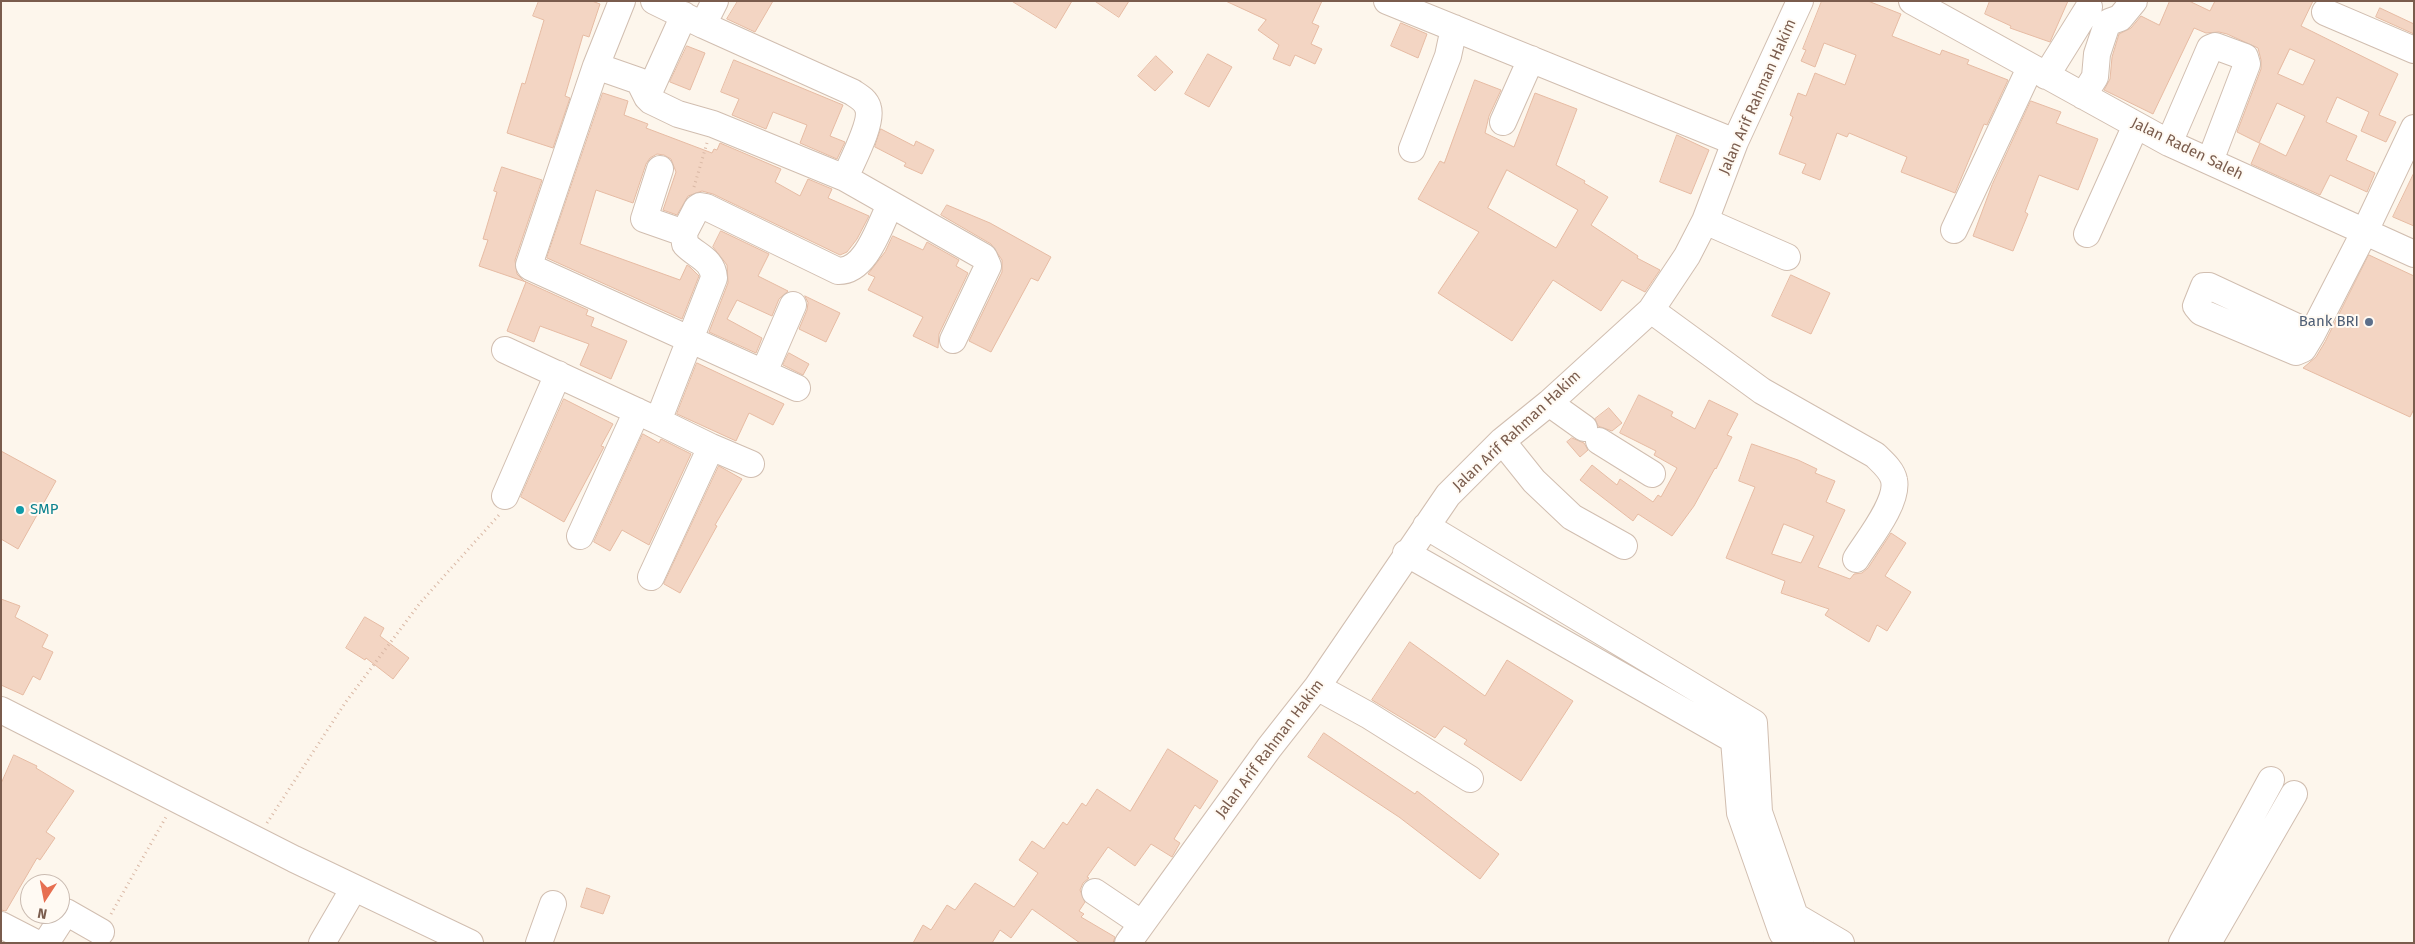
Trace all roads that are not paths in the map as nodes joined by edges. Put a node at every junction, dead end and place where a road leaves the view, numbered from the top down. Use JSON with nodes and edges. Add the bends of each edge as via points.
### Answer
{"nodes":[{"id":1,"x":622,"y":1,"type":"edge"},
{"id":2,"x":654,"y":1,"type":"edge"},
{"id":3,"x":715,"y":1,"type":"edge"},
{"id":4,"x":1387,"y":1,"type":"edge"},
{"id":5,"x":1800,"y":1,"type":"edge"},
{"id":6,"x":1912,"y":1,"type":"edge"},
{"id":7,"x":2134,"y":1,"type":"edge"},
{"id":8,"x":2089,"y":7,"type":"dead end"},
{"id":9,"x":2324,"y":12,"type":"dead end"},
{"id":10,"x":693,"y":20,"type":"junction"},
{"id":11,"x":1454,"y":28,"type":"junction"},
{"id":12,"x":2414,"y":50,"type":"edge"},
{"id":13,"x":1531,"y":59,"type":"junction"},
{"id":14,"x":596,"y":66,"type":"junction"},
{"id":15,"x":2038,"y":72,"type":"junction"},
{"id":16,"x":2083,"y":96,"type":"junction"},
{"id":17,"x":647,"y":97,"type":"junction"},
{"id":18,"x":1503,"y":122,"type":"dead end"},
{"id":19,"x":2136,"y":125,"type":"junction"},
{"id":20,"x":2414,"y":128,"type":"edge"},
{"id":21,"x":1735,"y":142,"type":"junction"},
{"id":22,"x":2169,"y":143,"type":"junction"},
{"id":23,"x":1412,"y":150,"type":"dead end"},
{"id":24,"x":2210,"y":161,"type":"junction"},
{"id":25,"x":660,"y":169,"type":"dead end"},
{"id":26,"x":845,"y":178,"type":"junction"},
{"id":27,"x":890,"y":205,"type":"junction"},
{"id":28,"x":1705,"y":221,"type":"junction"},
{"id":29,"x":687,"y":225,"type":"junction"},
{"id":30,"x":1954,"y":230,"type":"dead end"},
{"id":31,"x":2365,"y":231,"type":"junction"},
{"id":32,"x":2087,"y":234,"type":"dead end"},
{"id":33,"x":2414,"y":254,"type":"edge"},
{"id":34,"x":1787,"y":258,"type":"dead end"},
{"id":35,"x":793,"y":305,"type":"dead end"},
{"id":36,"x":1651,"y":310,"type":"junction"},
{"id":37,"x":2312,"y":334,"type":"dead end"},
{"id":38,"x":689,"y":339,"type":"junction"},
{"id":39,"x":953,"y":340,"type":"dead end"},
{"id":40,"x":505,"y":350,"type":"dead end"},
{"id":41,"x":764,"y":372,"type":"junction"},
{"id":42,"x":558,"y":374,"type":"junction"},
{"id":43,"x":797,"y":388,"type":"dead end"},
{"id":44,"x":1549,"y":403,"type":"junction"},
{"id":45,"x":647,"y":416,"type":"junction"},
{"id":46,"x":1502,"y":441,"type":"junction"},
{"id":47,"x":711,"y":447,"type":"junction"},
{"id":48,"x":751,"y":464,"type":"dead end"},
{"id":49,"x":1652,"y":474,"type":"dead end"},
{"id":50,"x":504,"y":503,"type":"road end"},
{"id":51,"x":1426,"y":526,"type":"junction"},
{"id":52,"x":580,"y":536,"type":"dead end"},
{"id":53,"x":1624,"y":546,"type":"dead end"},
{"id":54,"x":1406,"y":553,"type":"junction"},
{"id":55,"x":1856,"y":559,"type":"dead end"},
{"id":56,"x":651,"y":576,"type":"dead end"},
{"id":57,"x":1317,"y":687,"type":"junction"},
{"id":58,"x":4,"y":718,"type":"edge"},
{"id":59,"x":1470,"y":779,"type":"dead end"},
{"id":60,"x":2271,"y":780,"type":"dead end"},
{"id":61,"x":2294,"y":794,"type":"dead end"},
{"id":62,"x":354,"y":888,"type":"junction"},
{"id":63,"x":1095,"y":892,"type":"dead end"},
{"id":64,"x":553,"y":904,"type":"dead end"},
{"id":65,"x":70,"y":914,"type":"edge"},
{"id":66,"x":56,"y":924,"type":"edge"},
{"id":67,"x":1,"y":925,"type":"edge"},
{"id":68,"x":101,"y":932,"type":"road end"},
{"id":69,"x":1135,"y":933,"type":"edge"},
{"id":70,"x":36,"y":943,"type":"edge"},
{"id":71,"x":46,"y":943,"type":"edge"},
{"id":72,"x":322,"y":943,"type":"edge"},
{"id":73,"x":470,"y":943,"type":"edge"},
{"id":74,"x":539,"y":943,"type":"edge"},
{"id":75,"x":1800,"y":943,"type":"edge"},
{"id":76,"x":1841,"y":943,"type":"edge"},
{"id":77,"x":2182,"y":943,"type":"edge"},
{"id":78,"x":2208,"y":943,"type":"edge"}],
"edges":[{"from":1,"to":14,"type":"street"},
{"from":2,"to":10,"type":"street"},
{"from":3,"to":10,"type":"street"},
{"from":4,"to":11,"type":"street"},
{"from":5,"to":21,"type":"street","name":"Jalan Arif Rahman Hakim"},
{"from":6,"to":15,"type":"street","name":"Jalan Raden Saleh"},
{"from":7,"to":16,"type":"street","via":[[2120,18],[2106,26],[2097,54],[2095,77]]},
{"from":8,"to":15,"type":"street"},
{"from":9,"to":12,"type":"street"},
{"from":10,"to":17,"type":"street"},
{"from":10,"to":26,"type":"street","via":[[852,92],[863,100],[869,109],[868,121]]},
{"from":11,"to":13,"type":"street"},
{"from":11,"to":23,"type":"street","via":[[1448,56]]},
{"from":13,"to":18,"type":"street"},
{"from":13,"to":21,"type":"street"},
{"from":14,"to":17,"type":"street","via":[[639,81]]},
{"from":14,"to":38,"type":"street","via":[[530,267]]},
{"from":15,"to":16,"type":"street","name":"Jalan Raden Saleh"},
{"from":15,"to":30,"type":"street"},
{"from":16,"to":19,"type":"street","name":"Jalan Raden Saleh"},
{"from":17,"to":26,"type":"street","via":[[678,114],[713,124]]},
{"from":19,"to":22,"type":"street","name":"Jalan Raden Saleh"},
{"from":19,"to":32,"type":"street"},
{"from":20,"to":31,"type":"street"},
{"from":21,"to":28,"type":"street","name":"Jalan Arif Rahman Hakim"},
{"from":22,"to":24,"type":"street","name":"Jalan Raden Saleh"},
{"from":22,"to":24,"type":"street","via":[[2210,48],[2214,46],[2245,57],[2247,64]]},
{"from":24,"to":31,"type":"street","name":"Jalan Raden Saleh"},
{"from":25,"to":29,"type":"street","via":[[644,219]]},
{"from":26,"to":27,"type":"street"},
{"from":27,"to":29,"type":"street","via":[[861,262],[848,271],[838,271],[706,207],[697,208]]},
{"from":27,"to":39,"type":"street","via":[[988,261]]},
{"from":28,"to":34,"type":"street"},
{"from":28,"to":36,"type":"street","name":"Jalan Arif Rahman Hakim","via":[[1687,256]]},
{"from":29,"to":38,"type":"street","via":[[688,246],[714,270],[711,290]]},
{"from":31,"to":33,"type":"street","name":"Jalan Raden Saleh"},
{"from":31,"to":37,"type":"street"},
{"from":35,"to":41,"type":"street"},
{"from":36,"to":44,"type":"street","name":"Jalan Arif Rahman Hakim"},
{"from":36,"to":55,"type":"street","via":[[1762,391],[1876,455],[1894,478],[1894,487],[1891,502]]},
{"from":38,"to":41,"type":"street"},
{"from":38,"to":45,"type":"street"},
{"from":40,"to":42,"type":"street"},
{"from":41,"to":43,"type":"street"},
{"from":42,"to":45,"type":"street"},
{"from":42,"to":50,"type":"street"},
{"from":44,"to":46,"type":"street","name":"Jalan Arif Rahman Hakim"},
{"from":44,"to":49,"type":"street"},
{"from":45,"to":47,"type":"street"},
{"from":45,"to":52,"type":"street"},
{"from":46,"to":51,"type":"street","name":"Jalan Arif Rahman Hakim","via":[[1467,474]]},
{"from":46,"to":53,"type":"street","via":[[1534,481],[1572,517]]},
{"from":47,"to":48,"type":"street"},
{"from":47,"to":56,"type":"street"},
{"from":51,"to":54,"type":"street","name":"Jalan Arif Rahman Hakim"},
{"from":51,"to":76,"type":"street","via":[[1754,723],[1759,812],[1795,916]]},
{"from":54,"to":57,"type":"street","name":"Jalan Arif Rahman Hakim"},
{"from":54,"to":75,"type":"street","via":[[1734,740],[1740,813],[1782,933]]},
{"from":57,"to":59,"type":"street"},
{"from":57,"to":69,"type":"street","name":"Jalan Arif Rahman Hakim"},
{"from":58,"to":62,"type":"street","via":[[177,798]]},
{"from":60,"to":77,"type":"street"},
{"from":61,"to":78,"type":"street"},
{"from":62,"to":72,"type":"street"},
{"from":62,"to":73,"type":"street"},
{"from":63,"to":69,"type":"street"},
{"from":64,"to":74,"type":"street"},
{"from":65,"to":68,"type":"street"},
{"from":66,"to":71,"type":"street"},
{"from":67,"to":70,"type":"street"}]}
